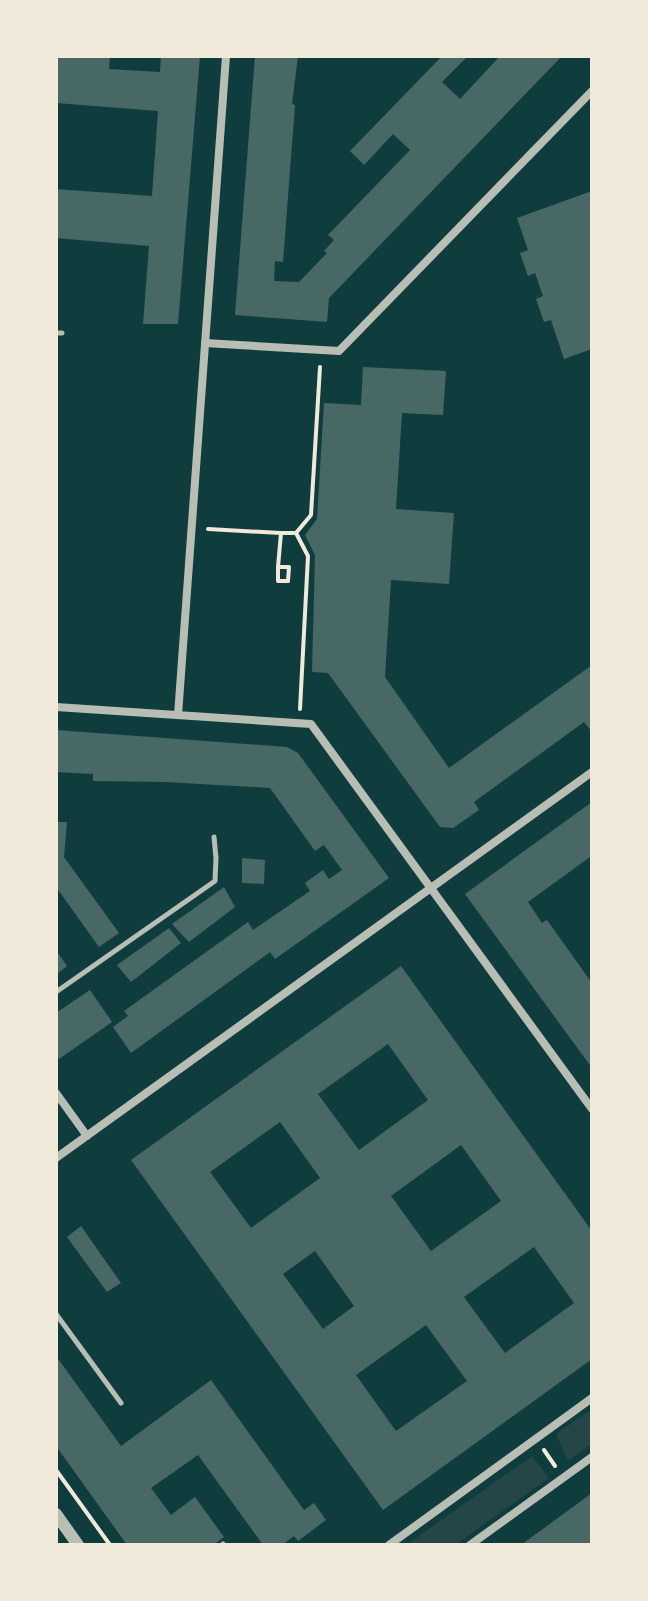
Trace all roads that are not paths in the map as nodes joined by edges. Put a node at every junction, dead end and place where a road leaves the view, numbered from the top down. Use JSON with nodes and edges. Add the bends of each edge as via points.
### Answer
{"nodes":[{"id":1,"x":226,"y":56,"type":"edge"},
{"id":2,"x":592,"y":91,"type":"edge"},
{"id":3,"x":205,"y":343,"type":"junction"},
{"id":4,"x":56,"y":707,"type":"edge"},
{"id":5,"x":178,"y":715,"type":"junction"},
{"id":6,"x":592,"y":772,"type":"edge"},
{"id":7,"x":214,"y":837,"type":"dead end"},
{"id":8,"x":431,"y":888,"type":"junction"},
{"id":9,"x":56,"y":992,"type":"edge"},
{"id":10,"x":56,"y":1093,"type":"edge"},
{"id":11,"x":592,"y":1109,"type":"edge"},
{"id":12,"x":87,"y":1136,"type":"junction"},
{"id":13,"x":56,"y":1158,"type":"edge"},
{"id":14,"x":56,"y":1314,"type":"edge"},
{"id":15,"x":592,"y":1398,"type":"edge"},
{"id":16,"x":121,"y":1403,"type":"dead end"},
{"id":17,"x":592,"y":1457,"type":"edge"},
{"id":18,"x":56,"y":1514,"type":"edge"},
{"id":19,"x":482,"y":1542,"type":"edge"},
{"id":20,"x":78,"y":1545,"type":"edge"},
{"id":21,"x":389,"y":1545,"type":"edge"},
{"id":22,"x":470,"y":1545,"type":"edge"}],
"edges":[{"from":1,"to":3,"type":"street"},
{"from":2,"to":3,"type":"street","via":[[339,351]]},
{"from":3,"to":5,"type":"street"},
{"from":4,"to":5,"type":"street"},
{"from":5,"to":8,"type":"street","via":[[311,724]]},
{"from":6,"to":8,"type":"street"},
{"from":7,"to":9,"type":"lane","via":[[215,881]]},
{"from":8,"to":11,"type":"street"},
{"from":8,"to":12,"type":"street"},
{"from":10,"to":12,"type":"street"},
{"from":12,"to":13,"type":"street"},
{"from":14,"to":16,"type":"lane"},
{"from":15,"to":21,"type":"street"},
{"from":17,"to":19,"type":"street"},
{"from":18,"to":20,"type":"street"},
{"from":19,"to":22,"type":"street"}]}
